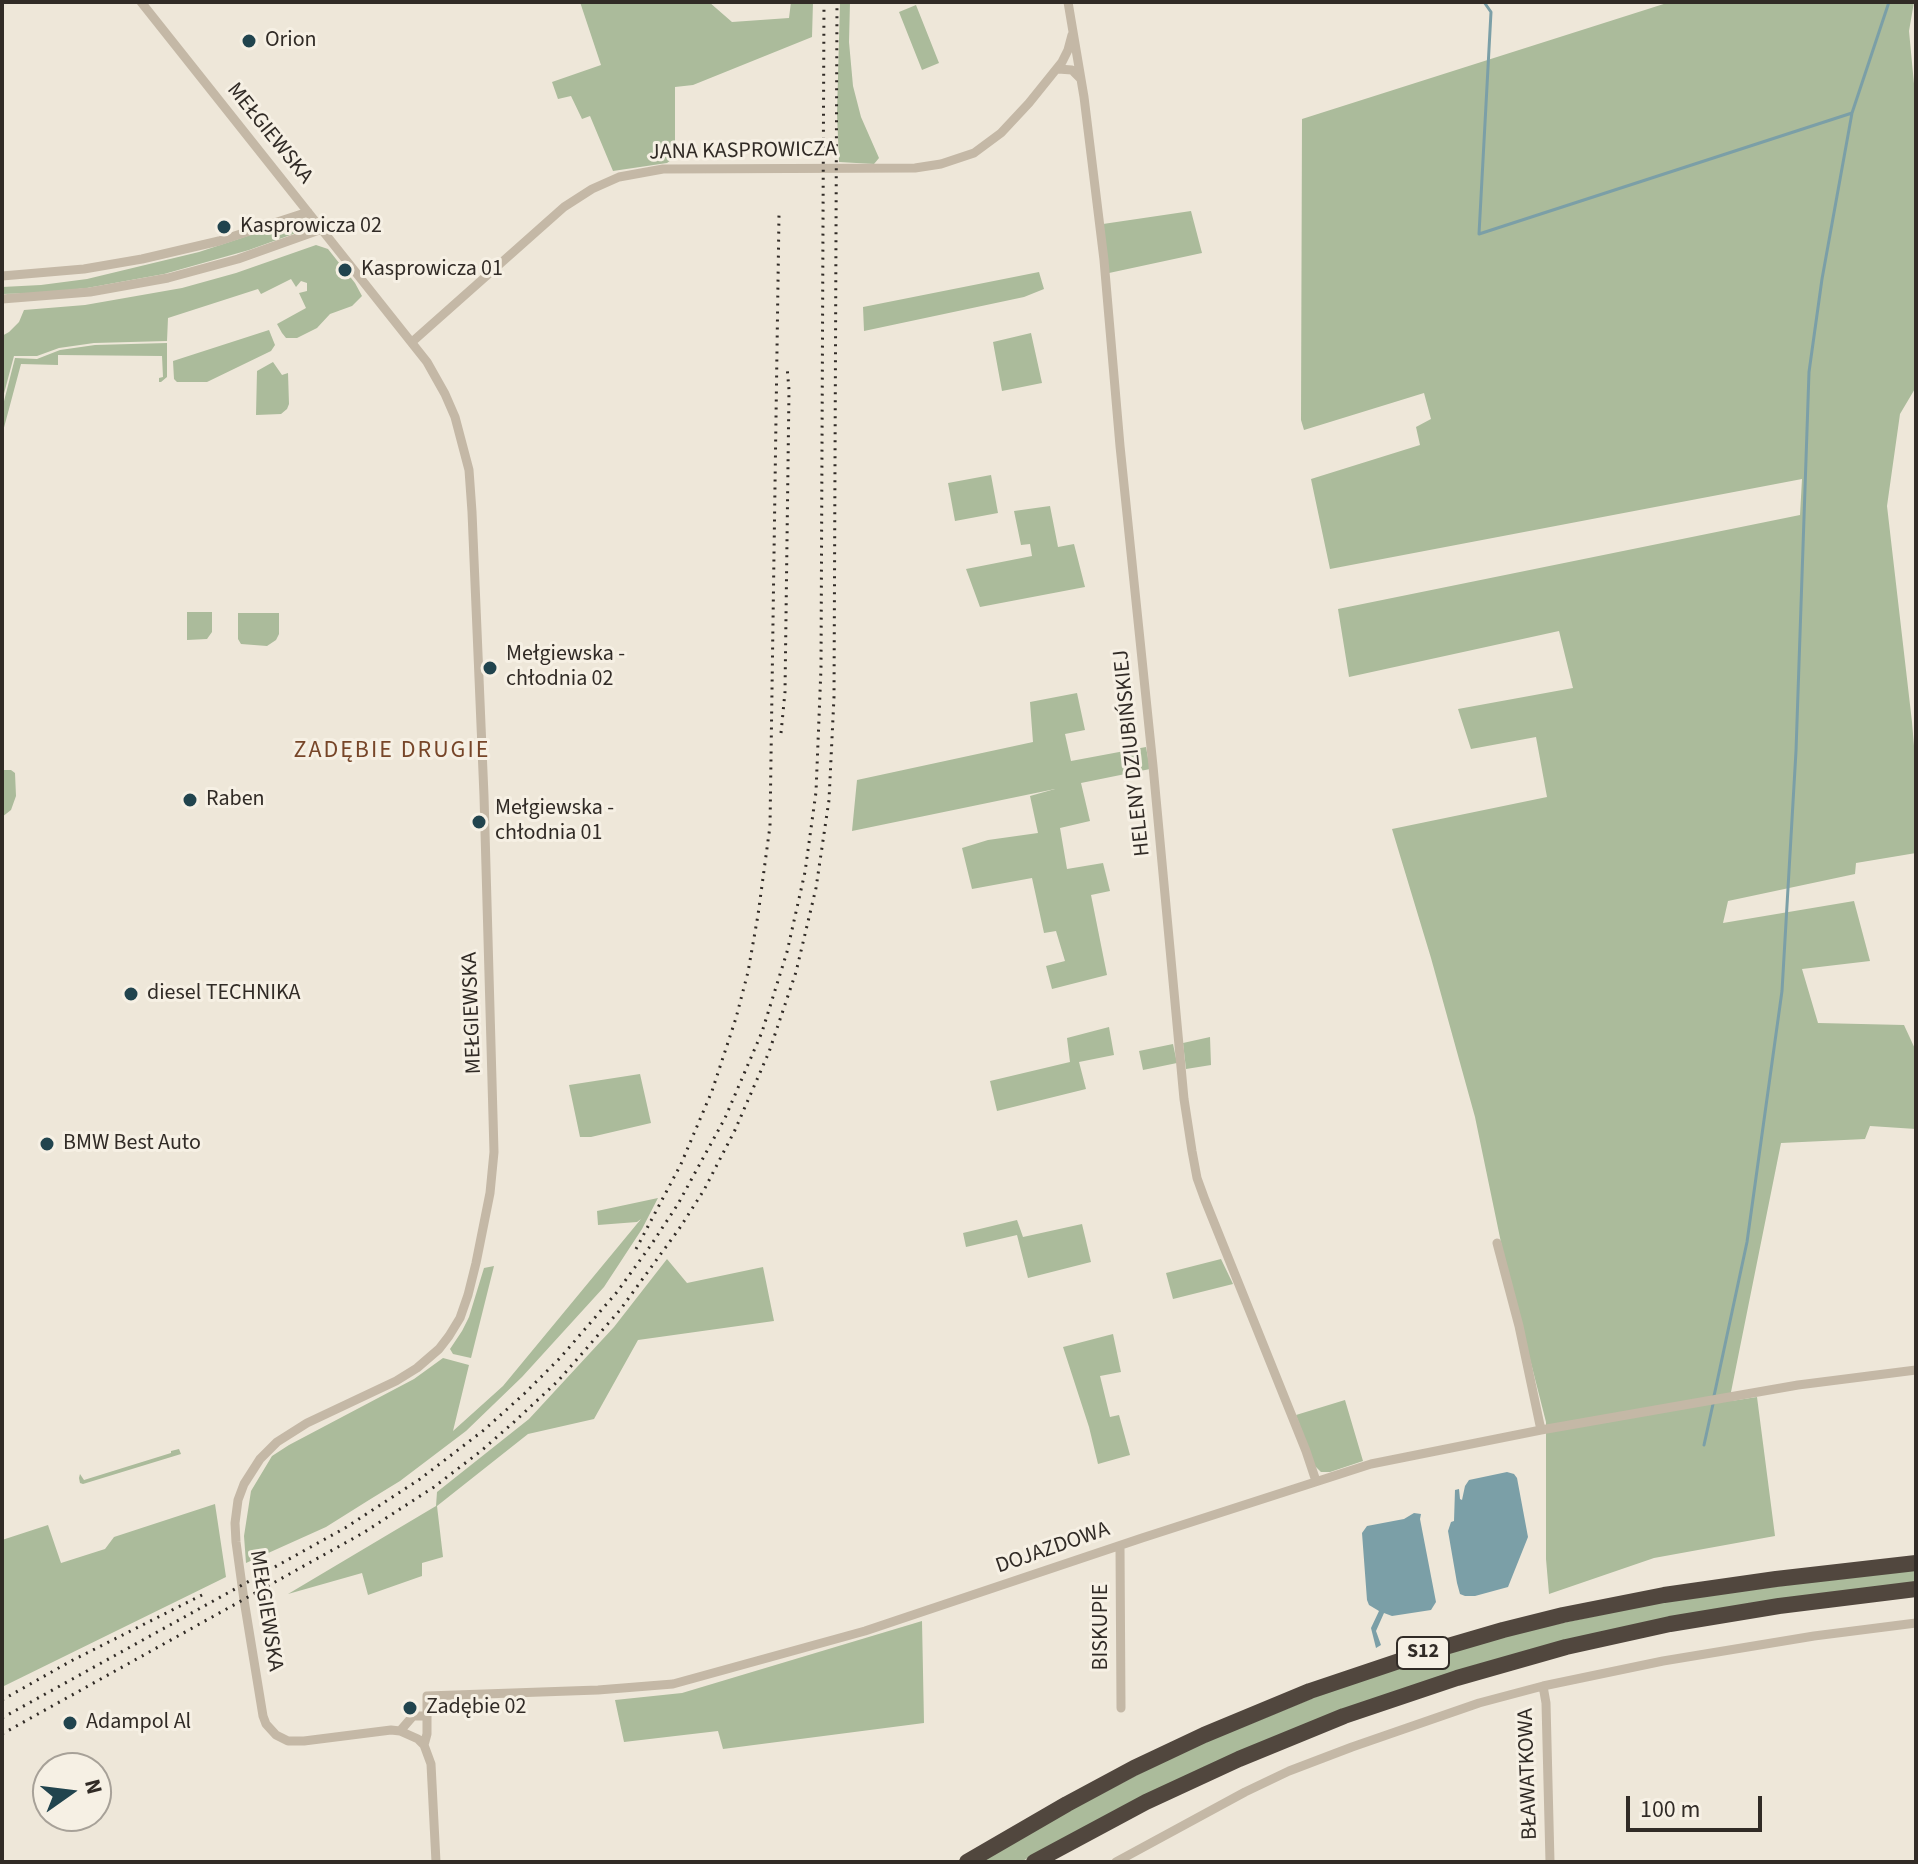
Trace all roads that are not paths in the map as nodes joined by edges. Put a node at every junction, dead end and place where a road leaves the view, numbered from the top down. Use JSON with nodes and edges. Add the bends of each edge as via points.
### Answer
{"nodes":[{"id":1,"x":141,"y":2,"type":"edge"},
{"id":2,"x":1068,"y":2,"type":"edge"},
{"id":3,"x":1072,"y":32,"type":"junction"},
{"id":4,"x":1058,"y":69,"type":"junction"},
{"id":5,"x":1081,"y":79,"type":"junction"},
{"id":6,"x":289,"y":188,"type":"junction"},
{"id":7,"x":308,"y":212,"type":"junction"},
{"id":8,"x":276,"y":222,"type":"junction"},
{"id":9,"x":322,"y":229,"type":"junction"},
{"id":10,"x":2,"y":276,"type":"edge"},
{"id":11,"x":2,"y":299,"type":"edge"},
{"id":12,"x":412,"y":342,"type":"junction"},
{"id":13,"x":1497,"y":1243,"type":"dead end"},
{"id":14,"x":1916,"y":1370,"type":"edge"},
{"id":15,"x":1541,"y":1430,"type":"junction"},
{"id":16,"x":1316,"y":1481,"type":"junction"},
{"id":17,"x":1120,"y":1546,"type":"junction"},
{"id":18,"x":1916,"y":1563,"type":"edge"},
{"id":19,"x":1916,"y":1589,"type":"edge"},
{"id":20,"x":1916,"y":1623,"type":"edge"},
{"id":21,"x":1543,"y":1686,"type":"junction"},
{"id":22,"x":1121,"y":1708,"type":"dead end"},
{"id":23,"x":426,"y":1716,"type":"junction"},
{"id":24,"x":400,"y":1731,"type":"junction"},
{"id":25,"x":424,"y":1745,"type":"junction"},
{"id":26,"x":1120,"y":1861,"type":"edge"},
{"id":27,"x":436,"y":1862,"type":"edge"},
{"id":28,"x":967,"y":1862,"type":"edge"},
{"id":29,"x":1034,"y":1862,"type":"edge"},
{"id":30,"x":1550,"y":1862,"type":"edge"}],
"edges":[{"from":1,"to":6,"type":"street","name":"MEŁGIEWSKA"},
{"from":2,"to":3,"type":"street","name":"HELENY DZIUBIŃSKIEJ"},
{"from":3,"to":4,"type":"street","name":"JANA KASPROWICZA"},
{"from":3,"to":5,"type":"street","name":"HELENY DZIUBIŃSKIEJ"},
{"from":4,"to":5,"type":"street","via":[[1072,70]]},
{"from":4,"to":12,"type":"street","name":"JANA KASPROWICZA","via":[[994,139],[974,153],[941,164],[663,169],[609,181],[552,217]]},
{"from":5,"to":16,"type":"street","name":"HELENY DZIUBIŃSKIEJ","via":[[1106,276],[1186,1117],[1203,1195]]},
{"from":6,"to":7,"type":"street","name":"MEŁGIEWSKA"},
{"from":6,"to":8,"type":"street","via":[[290,211]]},
{"from":7,"to":8,"type":"street"},
{"from":7,"to":9,"type":"street","name":"MEŁGIEWSKA"},
{"from":8,"to":10,"type":"street","via":[[142,259]]},
{"from":9,"to":11,"type":"street","via":[[168,278],[90,292]]},
{"from":9,"to":12,"type":"street","name":"MEŁGIEWSKA"},
{"from":12,"to":24,"type":"street","name":"MEŁGIEWSKA","via":[[450,405],[472,496],[492,1181],[468,1295],[449,1336],[407,1375],[307,1423],[271,1448],[244,1484],[235,1531],[263,1716],[270,1729],[295,1741]]},
{"from":13,"to":15,"type":"street"},
{"from":14,"to":15,"type":"street","name":"DOJAZDOWA"},
{"from":15,"to":16,"type":"street","name":"DOJAZDOWA","via":[[1371,1464]]},
{"from":16,"to":17,"type":"street","name":"DOJAZDOWA"},
{"from":17,"to":22,"type":"street","name":"BISKUPIE"},
{"from":17,"to":23,"type":"street","name":"DOJAZDOWA","via":[[865,1631],[697,1679],[598,1690],[427,1696]]},
{"from":18,"to":28,"type":"highway","number":"S12","via":[[1633,1601],[1414,1656],[1204,1735],[1042,1817]]},
{"from":19,"to":29,"type":"highway","number":"S12","via":[[1670,1624],[1468,1674],[1251,1754]]},
{"from":20,"to":21,"type":"street","via":[[1713,1652]]},
{"from":21,"to":26,"type":"street","via":[[1458,1709],[1289,1771]]},
{"from":21,"to":30,"type":"street","name":"BŁAWATKOWA"},
{"from":23,"to":24,"type":"street","via":[[413,1716]]},
{"from":23,"to":25,"type":"street"},
{"from":24,"to":25,"type":"street"},
{"from":25,"to":27,"type":"street","via":[[431,1764]]}]}
